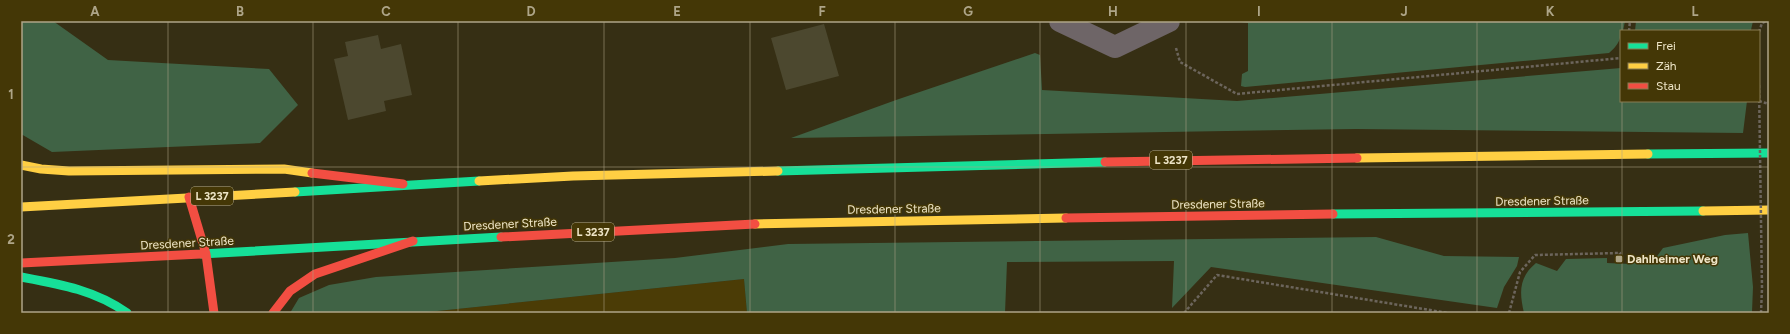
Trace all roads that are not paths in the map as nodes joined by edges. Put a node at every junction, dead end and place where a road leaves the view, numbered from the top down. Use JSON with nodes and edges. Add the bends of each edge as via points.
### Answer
{"nodes":[{"id":1,"x":1060,"y":21,"type":"edge"},
{"id":2,"x":1169,"y":21,"type":"edge"},
{"id":3,"x":1769,"y":153,"type":"edge"},
{"id":4,"x":21,"y":165,"type":"edge"},
{"id":5,"x":403,"y":184,"type":"junction"},
{"id":6,"x":189,"y":197,"type":"junction"},
{"id":7,"x":21,"y":207,"type":"edge"},
{"id":8,"x":1769,"y":210,"type":"edge"},
{"id":9,"x":413,"y":241,"type":"junction"},
{"id":10,"x":206,"y":254,"type":"junction"},
{"id":11,"x":21,"y":263,"type":"edge"},
{"id":12,"x":21,"y":277,"type":"edge"},
{"id":13,"x":127,"y":313,"type":"edge"},
{"id":14,"x":214,"y":313,"type":"edge"},
{"id":15,"x":273,"y":313,"type":"edge"}],
"edges":[{"from":1,"to":2,"type":"street","via":[[1116,47]]},
{"from":3,"to":5,"type":"main road","number":"L 3237","via":[[1181,160],[581,176]]},
{"from":4,"to":5,"type":"main road","via":[[69,171],[284,169]]},
{"from":5,"to":6,"type":"main road","number":"L 3237"},
{"from":6,"to":7,"type":"main road","number":"L 3237"},
{"from":6,"to":10,"type":"main road"},
{"from":8,"to":9,"type":"main road","name":"Dresdener Straße","number":"L 3237","via":[[774,223]]},
{"from":9,"to":10,"type":"main road","name":"Dresdener Straße","number":"L 3237"},
{"from":9,"to":15,"type":"main road","via":[[315,274],[290,291]]},
{"from":10,"to":11,"type":"main road","name":"Dresdener Straße","number":"L 3237"},
{"from":10,"to":14,"type":"main road"},
{"from":12,"to":13,"type":"main road","via":[[83,290]]}]}
